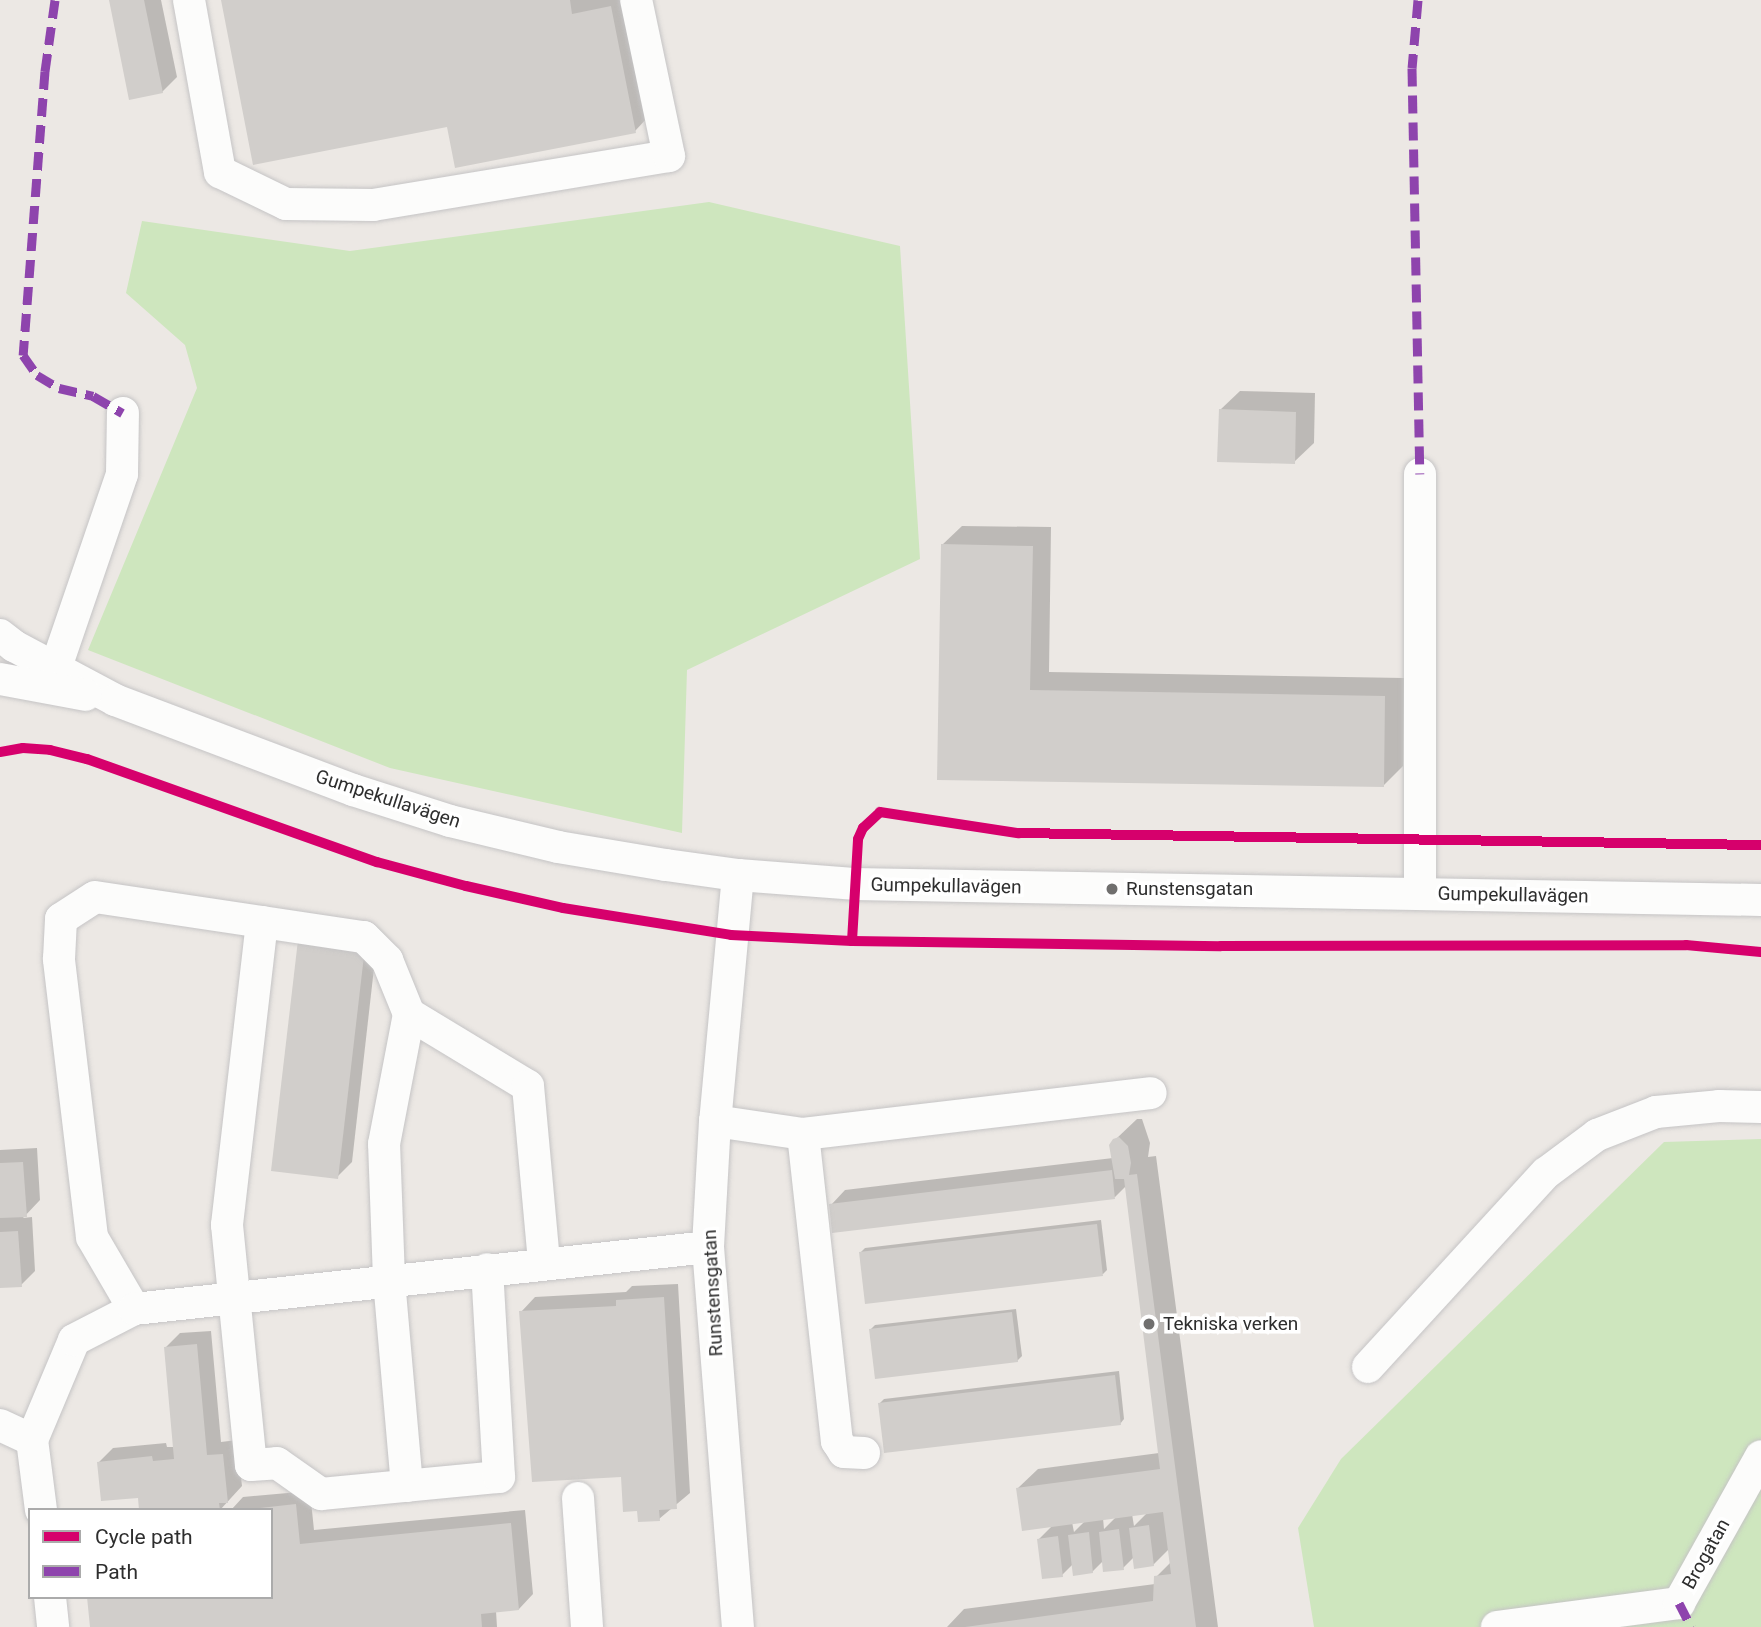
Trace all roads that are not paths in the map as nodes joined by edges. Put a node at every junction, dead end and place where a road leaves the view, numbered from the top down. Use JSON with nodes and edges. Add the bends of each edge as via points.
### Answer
{"nodes":[{"id":1,"x":189,"y":0,"type":"edge"},
{"id":2,"x":636,"y":0,"type":"edge"},
{"id":3,"x":123,"y":413,"type":"dead end"},
{"id":4,"x":1420,"y":474,"type":"dead end"},
{"id":5,"x":0,"y":635,"type":"edge"},
{"id":6,"x":56,"y":667,"type":"junction"},
{"id":7,"x":0,"y":679,"type":"edge"},
{"id":8,"x":115,"y":700,"type":"junction"},
{"id":9,"x":738,"y":875,"type":"junction"},
{"id":10,"x":1420,"y":894,"type":"junction"},
{"id":11,"x":1761,"y":900,"type":"edge"},
{"id":12,"x":262,"y":922,"type":"junction"},
{"id":13,"x":409,"y":1014,"type":"junction"},
{"id":14,"x":1151,"y":1093,"type":"dead end"},
{"id":15,"x":1761,"y":1107,"type":"edge"},
{"id":16,"x":715,"y":1121,"type":"junction"},
{"id":17,"x":803,"y":1134,"type":"junction"},
{"id":18,"x":708,"y":1247,"type":"junction"},
{"id":19,"x":544,"y":1262,"type":"junction"},
{"id":20,"x":487,"y":1269,"type":"junction"},
{"id":21,"x":389,"y":1279,"type":"junction"},
{"id":22,"x":233,"y":1298,"type":"junction"},
{"id":23,"x":134,"y":1309,"type":"junction"},
{"id":24,"x":1368,"y":1367,"type":"dead end"},
{"id":25,"x":0,"y":1425,"type":"edge"},
{"id":26,"x":32,"y":1440,"type":"junction"},
{"id":27,"x":864,"y":1453,"type":"dead end"},
{"id":28,"x":1761,"y":1456,"type":"edge"},
{"id":29,"x":408,"y":1486,"type":"junction"},
{"id":30,"x":579,"y":1499,"type":"dead end"},
{"id":31,"x":41,"y":1508,"type":"edge"},
{"id":32,"x":50,"y":1599,"type":"edge"},
{"id":33,"x":52,"y":1627,"type":"edge"},
{"id":34,"x":587,"y":1627,"type":"edge"},
{"id":35,"x":738,"y":1627,"type":"edge"},
{"id":36,"x":1497,"y":1627,"type":"edge"}],
"edges":[{"from":1,"to":2,"type":"street","via":[[220,172],[286,204],[373,205],[668,156]]},
{"from":3,"to":6,"type":"street","via":[[122,474]]},
{"from":4,"to":10,"type":"street"},
{"from":5,"to":6,"type":"street","name":"Gumpekullavägen"},
{"from":6,"to":8,"type":"street","name":"Gumpekullavägen"},
{"from":7,"to":8,"type":"street","name":"Gumpekullavägen"},
{"from":8,"to":9,"type":"street","name":"Gumpekullavägen","via":[[353,790],[450,821],[558,848]]},
{"from":9,"to":10,"type":"street","name":"Gumpekullavägen","via":[[854,884]]},
{"from":9,"to":16,"type":"street","name":"Runstensgatan"},
{"from":10,"to":11,"type":"street","name":"Gumpekullavägen"},
{"from":12,"to":13,"type":"street","via":[[364,937],[387,960]]},
{"from":12,"to":22,"type":"street","via":[[226,1225]]},
{"from":12,"to":23,"type":"street","via":[[95,897],[61,919],[59,960],[92,1237]]},
{"from":13,"to":19,"type":"street","via":[[528,1086]]},
{"from":13,"to":21,"type":"street","via":[[384,1144]]},
{"from":14,"to":17,"type":"street"},
{"from":15,"to":24,"type":"street","via":[[1656,1112],[1597,1135],[1546,1173]]},
{"from":16,"to":17,"type":"street"},
{"from":16,"to":18,"type":"street","name":"Runstensgatan"},
{"from":17,"to":27,"type":"street","via":[[838,1441],[844,1452]]},
{"from":18,"to":19,"type":"street"},
{"from":18,"to":35,"type":"street","name":"Runstensgatan"},
{"from":19,"to":20,"type":"street"},
{"from":20,"to":21,"type":"street"},
{"from":20,"to":29,"type":"street","via":[[499,1477]]},
{"from":21,"to":22,"type":"street"},
{"from":21,"to":29,"type":"street"},
{"from":22,"to":23,"type":"street"},
{"from":22,"to":29,"type":"street","via":[[251,1465],[277,1463],[321,1494]]},
{"from":23,"to":26,"type":"street","via":[[74,1340]]},
{"from":25,"to":26,"type":"street"},
{"from":26,"to":31,"type":"street"},
{"from":28,"to":36,"type":"street","name":"Brogatan","via":[[1679,1603]]},
{"from":30,"to":34,"type":"street"},
{"from":32,"to":33,"type":"street"}]}
